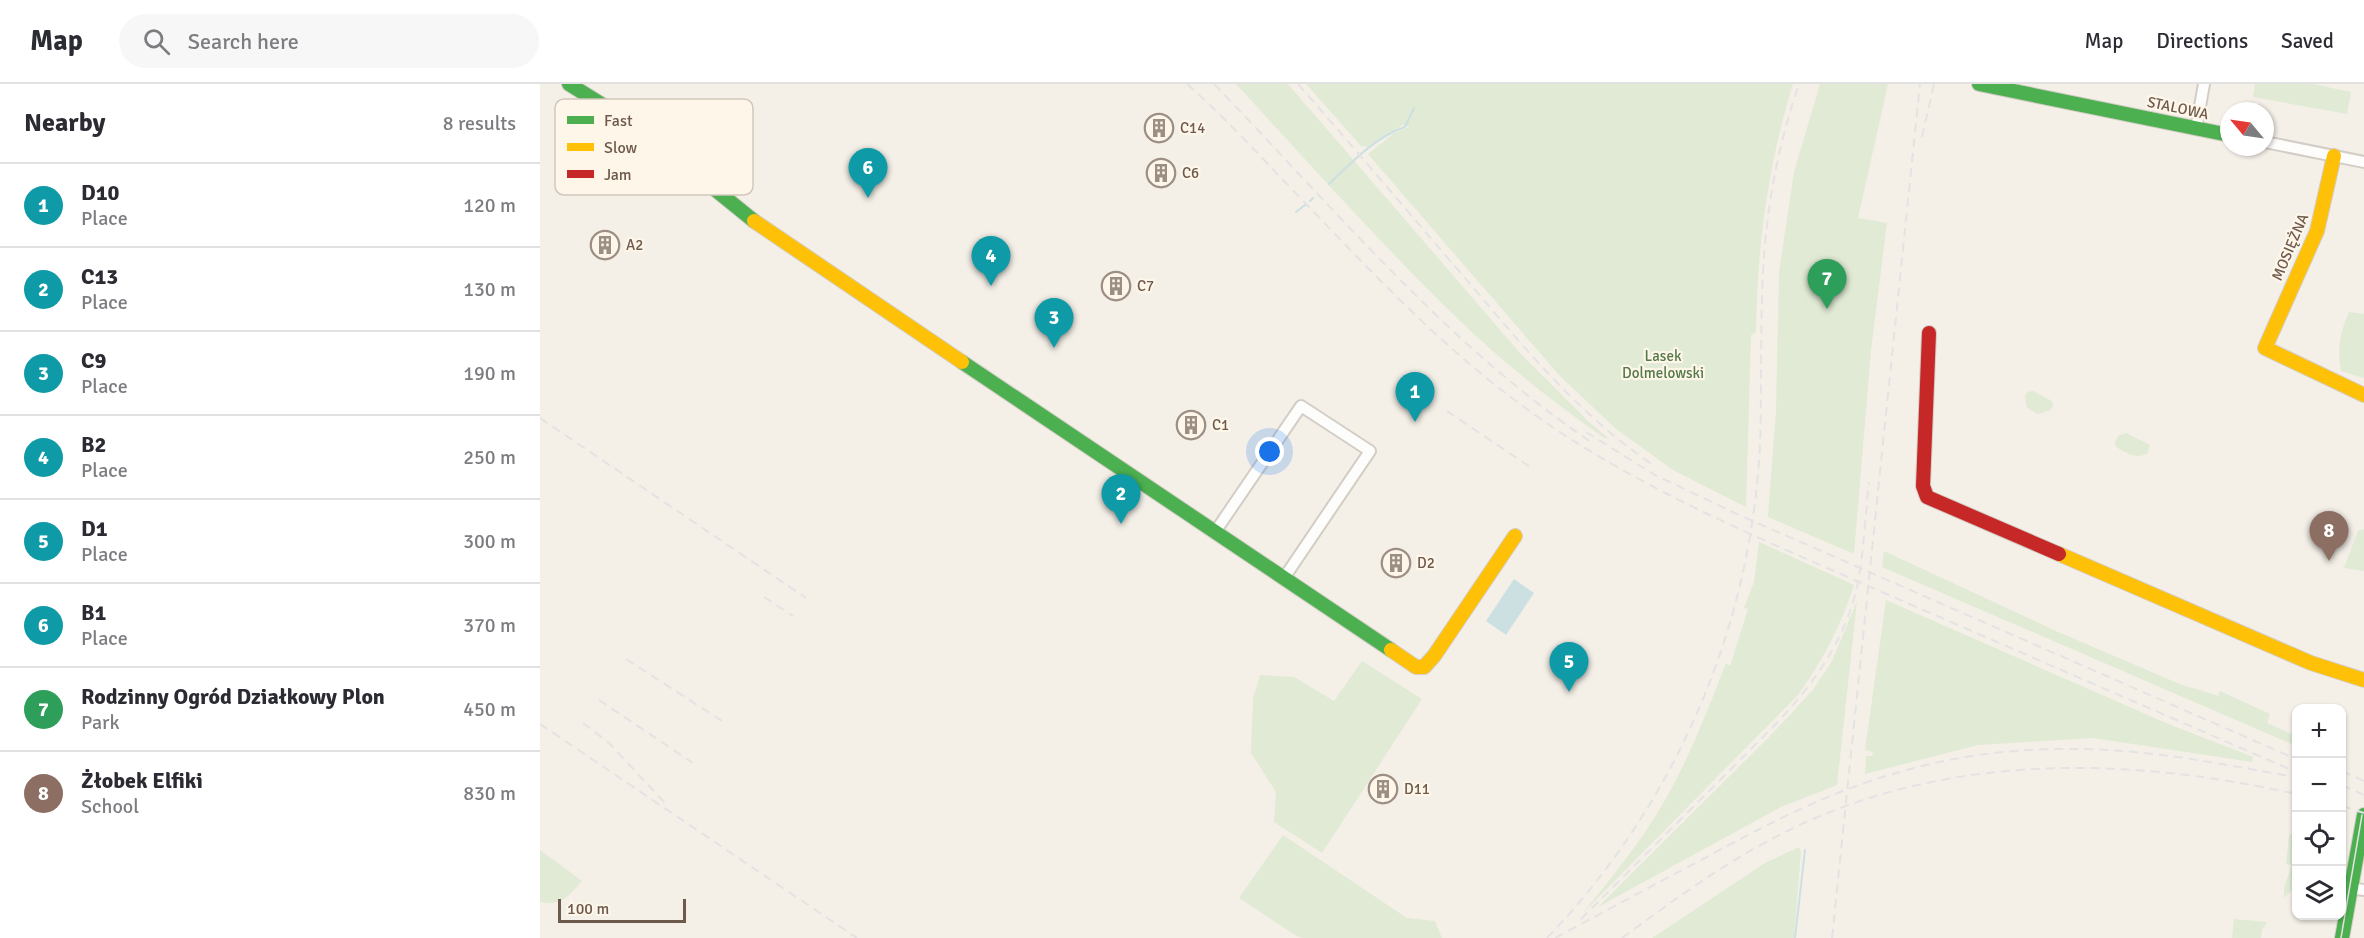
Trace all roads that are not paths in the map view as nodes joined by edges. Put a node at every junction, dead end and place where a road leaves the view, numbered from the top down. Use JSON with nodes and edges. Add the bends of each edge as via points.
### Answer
{"nodes":[{"id":1,"x":569,"y":84,"type":"edge"},
{"id":2,"x":1979,"y":84,"type":"edge"},
{"id":3,"x":2204,"y":84,"type":"edge"},
{"id":4,"x":593,"y":99,"type":"edge"},
{"id":5,"x":2196,"y":129,"type":"junction"},
{"id":6,"x":2220,"y":133,"type":"edge"},
{"id":7,"x":2274,"y":144,"type":"edge"},
{"id":8,"x":2334,"y":156,"type":"junction"},
{"id":9,"x":2364,"y":162,"type":"edge"},
{"id":10,"x":722,"y":195,"type":"edge"},
{"id":11,"x":1929,"y":333,"type":"dead end"},
{"id":12,"x":2364,"y":395,"type":"edge"},
{"id":13,"x":1215,"y":532,"type":"junction"},
{"id":14,"x":1515,"y":536,"type":"dead end"},
{"id":15,"x":1284,"y":578,"type":"junction"},
{"id":16,"x":2364,"y":680,"type":"edge"},
{"id":17,"x":2364,"y":815,"type":"edge"},
{"id":18,"x":2357,"y":889,"type":"edge"},
{"id":19,"x":2342,"y":938,"type":"edge"}],
"edges":[{"from":1,"to":4,"type":"street"},
{"from":2,"to":5,"type":"street","name":"STALOWA"},
{"from":3,"to":5,"type":"street"},
{"from":5,"to":6,"type":"street","name":"STALOWA"},
{"from":7,"to":8,"type":"street"},
{"from":8,"to":9,"type":"street"},
{"from":8,"to":12,"type":"street","name":"MOSIĘŻNA","via":[[2317,231],[2265,348]]},
{"from":10,"to":13,"type":"street","via":[[761,227]]},
{"from":11,"to":16,"type":"street","via":[[1923,486],[1927,497],[2318,666]]},
{"from":13,"to":15,"type":"street"},
{"from":13,"to":15,"type":"street","via":[[1301,406],[1337,429],[1370,452]]},
{"from":14,"to":15,"type":"street","via":[[1424,667],[1416,667]]},
{"from":17,"to":18,"type":"street"},
{"from":18,"to":19,"type":"street"}]}
